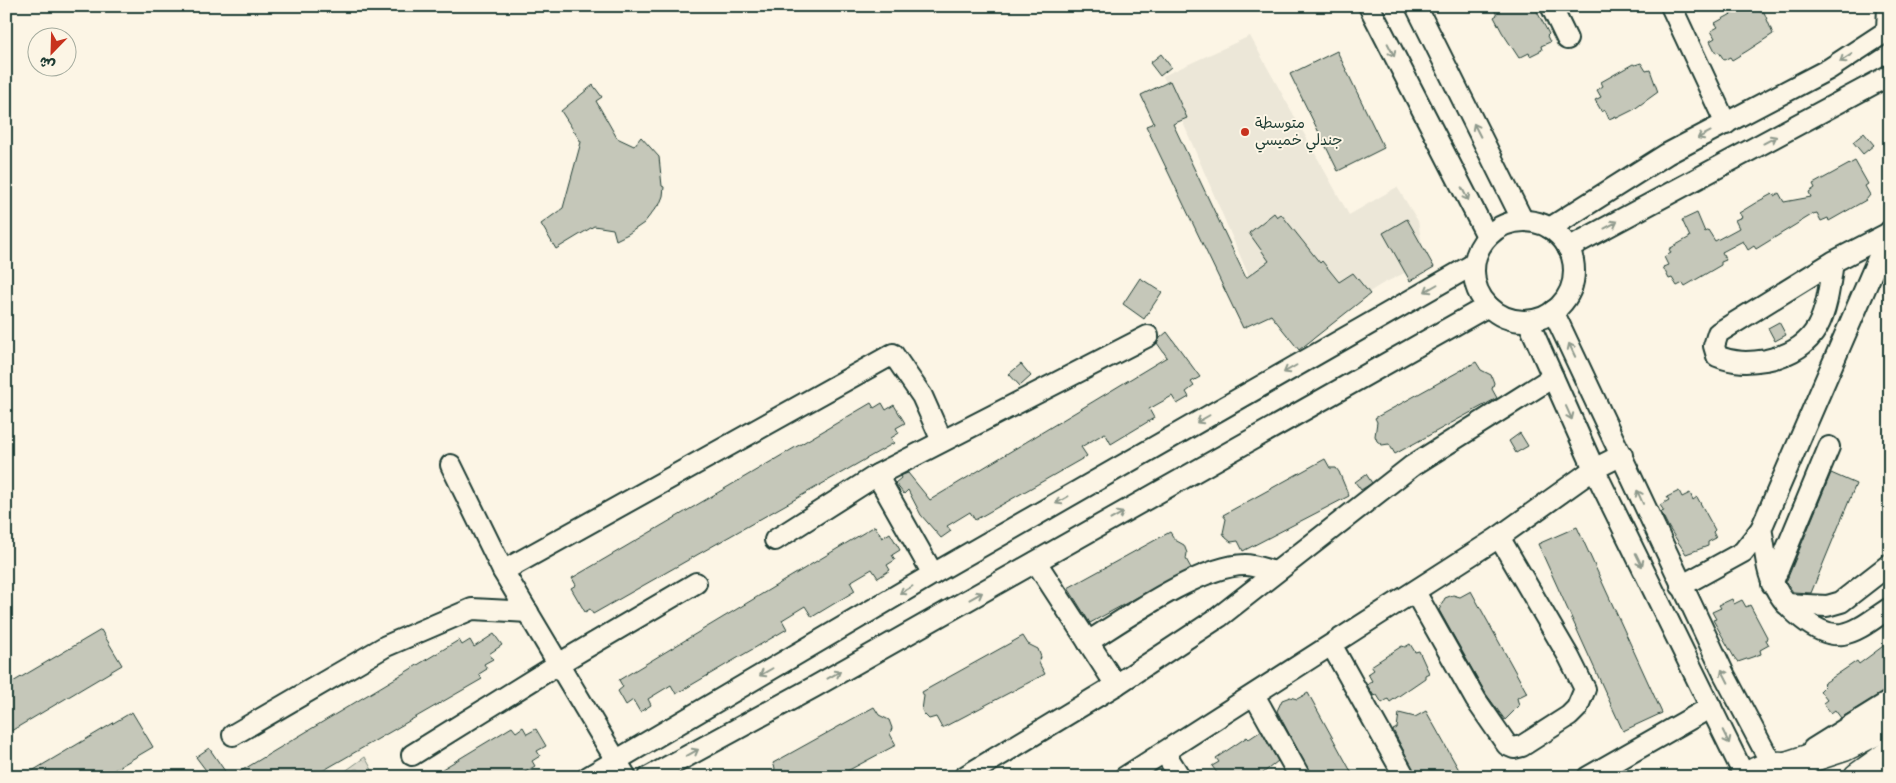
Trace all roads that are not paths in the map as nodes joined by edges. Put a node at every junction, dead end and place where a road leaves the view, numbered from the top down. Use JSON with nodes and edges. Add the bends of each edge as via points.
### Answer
{"nodes":[{"id":1,"x":1369,"y":6,"type":"edge"},
{"id":2,"x":1416,"y":6,"type":"edge"},
{"id":3,"x":1551,"y":6,"type":"edge"},
{"id":4,"x":1671,"y":6,"type":"edge"},
{"id":5,"x":1888,"y":6,"type":"edge"},
{"id":6,"x":1889,"y":32,"type":"edge"},
{"id":7,"x":1567,"y":40,"type":"dead end"},
{"id":8,"x":1890,"y":75,"type":"edge"},
{"id":9,"x":1726,"y":124,"type":"junction"},
{"id":10,"x":1523,"y":221,"type":"junction"},
{"id":11,"x":1550,"y":228,"type":"junction"},
{"id":12,"x":1889,"y":232,"type":"edge"},
{"id":13,"x":1487,"y":236,"type":"junction"},
{"id":14,"x":1568,"y":248,"type":"junction"},
{"id":15,"x":1833,"y":262,"type":"junction"},
{"id":16,"x":1474,"y":264,"type":"junction"},
{"id":17,"x":1488,"y":306,"type":"junction"},
{"id":18,"x":1553,"y":311,"type":"junction"},
{"id":19,"x":1528,"y":321,"type":"junction"},
{"id":20,"x":1148,"y":336,"type":"dead end"},
{"id":21,"x":1553,"y":377,"type":"junction"},
{"id":22,"x":942,"y":442,"type":"junction"},
{"id":23,"x":1829,"y":446,"type":"dead end"},
{"id":24,"x":1622,"y":455,"type":"junction"},
{"id":25,"x":450,"y":465,"type":"dead end"},
{"id":26,"x":1594,"y":469,"type":"junction"},
{"id":27,"x":877,"y":475,"type":"junction"},
{"id":28,"x":1762,"y":529,"type":"junction"},
{"id":29,"x":1499,"y":537,"type":"junction"},
{"id":30,"x":775,"y":540,"type":"dead end"},
{"id":31,"x":1036,"y":562,"type":"junction"},
{"id":32,"x":1890,"y":564,"type":"edge"},
{"id":33,"x":503,"y":571,"type":"junction"},
{"id":34,"x":1275,"y":572,"type":"junction"},
{"id":35,"x":933,"y":574,"type":"junction"},
{"id":36,"x":696,"y":583,"type":"dead end"},
{"id":37,"x":1772,"y":584,"type":"junction"},
{"id":38,"x":1681,"y":586,"type":"junction"},
{"id":39,"x":1415,"y":592,"type":"junction"},
{"id":40,"x":1786,"y":604,"type":"junction"},
{"id":41,"x":1890,"y":608,"type":"edge"},
{"id":42,"x":528,"y":612,"type":"junction"},
{"id":43,"x":1088,"y":642,"type":"junction"},
{"id":44,"x":1332,"y":646,"type":"junction"},
{"id":45,"x":560,"y":663,"type":"junction"},
{"id":46,"x":1116,"y":685,"type":"junction"},
{"id":47,"x":1254,"y":695,"type":"junction"},
{"id":48,"x":1890,"y":700,"type":"edge"},
{"id":49,"x":1711,"y":706,"type":"junction"},
{"id":50,"x":1890,"y":724,"type":"edge"},
{"id":51,"x":233,"y":735,"type":"dead end"},
{"id":52,"x":1165,"y":753,"type":"junction"},
{"id":53,"x":1890,"y":754,"type":"edge"},
{"id":54,"x":412,"y":755,"type":"dead end"},
{"id":55,"x":621,"y":769,"type":"edge"},
{"id":56,"x":1789,"y":769,"type":"edge"},
{"id":57,"x":588,"y":777,"type":"edge"},
{"id":58,"x":649,"y":777,"type":"edge"},
{"id":59,"x":964,"y":777,"type":"edge"},
{"id":60,"x":1125,"y":777,"type":"edge"},
{"id":61,"x":1180,"y":777,"type":"edge"},
{"id":62,"x":1300,"y":777,"type":"edge"},
{"id":63,"x":1405,"y":777,"type":"edge"},
{"id":64,"x":1588,"y":777,"type":"edge"},
{"id":65,"x":1746,"y":777,"type":"edge"},
{"id":66,"x":1858,"y":777,"type":"edge"}],
"edges":[{"from":1,"to":13,"type":"street","one_way":true},
{"from":10,"to":2,"type":"street","one_way":true},
{"from":3,"to":7,"type":"street"},
{"from":4,"to":9,"type":"street"},
{"from":5,"to":6,"type":"street"},
{"from":6,"to":9,"type":"street","one_way":true,"via":[[1829,69]]},
{"from":14,"to":8,"type":"street","one_way":true},
{"from":9,"to":11,"type":"street","one_way":true,"via":[[1667,154]]},
{"from":10,"to":11,"type":"street","via":[[1537,222]]},
{"from":10,"to":13,"type":"street","via":[[1497,228]]},
{"from":11,"to":14,"type":"street"},
{"from":12,"to":15,"type":"street"},
{"from":12,"to":28,"type":"street"},
{"from":13,"to":16,"type":"street","via":[[1478,249]]},
{"from":14,"to":18,"type":"street","via":[[1574,277],[1566,296]]},
{"from":15,"to":15,"type":"street","via":[[1820,324],[1804,345],[1776,358],[1748,364],[1717,356],[1714,346],[1718,333]]},
{"from":16,"to":17,"type":"street","via":[[1474,280]]},
{"from":16,"to":35,"type":"street","one_way":true},
{"from":17,"to":19,"type":"street","via":[[1513,320]]},
{"from":31,"to":17,"type":"street","one_way":true},
{"from":18,"to":19,"type":"street"},
{"from":24,"to":18,"type":"street","one_way":true},
{"from":19,"to":21,"type":"street"},
{"from":20,"to":22,"type":"street"},
{"from":21,"to":26,"type":"street","one_way":true},
{"from":21,"to":34,"type":"street","via":[[1412,466]]},
{"from":22,"to":27,"type":"street"},
{"from":22,"to":33,"type":"street","via":[[922,396],[893,354]]},
{"from":23,"to":37,"type":"street"},
{"from":24,"to":26,"type":"street"},
{"from":38,"to":24,"type":"street","one_way":true},
{"from":25,"to":33,"type":"street"},
{"from":26,"to":29,"type":"street"},
{"from":26,"to":49,"type":"street","one_way":true},
{"from":27,"to":30,"type":"street"},
{"from":27,"to":35,"type":"street"},
{"from":28,"to":37,"type":"street"},
{"from":28,"to":38,"type":"street","via":[[1743,552]]},
{"from":29,"to":39,"type":"street"},
{"from":29,"to":39,"type":"street","via":[[1584,689],[1577,708],[1569,716],[1522,746],[1514,748],[1507,745],[1476,700]]},
{"from":31,"to":43,"type":"street"},
{"from":58,"to":31,"type":"street","one_way":true},
{"from":32,"to":40,"type":"street","via":[[1841,602],[1827,606]]},
{"from":33,"to":42,"type":"street"},
{"from":34,"to":43,"type":"street","via":[[1247,565],[1231,566],[1179,586]]},
{"from":34,"to":46,"type":"street","via":[[1219,617]]},
{"from":35,"to":55,"type":"street","one_way":true},
{"from":36,"to":45,"type":"street"},
{"from":37,"to":40,"type":"street"},
{"from":56,"to":38,"type":"street","one_way":true,"via":[[1724,674]]},
{"from":39,"to":44,"type":"street"},
{"from":40,"to":41,"type":"street","via":[[1807,622],[1824,631],[1842,634]]},
{"from":42,"to":45,"type":"street"},
{"from":42,"to":51,"type":"street","via":[[472,609],[386,646]]},
{"from":43,"to":46,"type":"street"},
{"from":44,"to":47,"type":"street"},
{"from":44,"to":63,"type":"street"},
{"from":45,"to":54,"type":"street"},
{"from":45,"to":55,"type":"street"},
{"from":46,"to":59,"type":"street"},
{"from":47,"to":52,"type":"street"},
{"from":47,"to":62,"type":"street"},
{"from":48,"to":56,"type":"street"},
{"from":49,"to":64,"type":"street"},
{"from":49,"to":65,"type":"street","one_way":true},
{"from":50,"to":56,"type":"highway"},
{"from":52,"to":60,"type":"street"},
{"from":52,"to":61,"type":"street"},
{"from":53,"to":66,"type":"highway"},
{"from":55,"to":57,"type":"street"},
{"from":56,"to":65,"type":"highway","via":[[1758,770]]}]}
